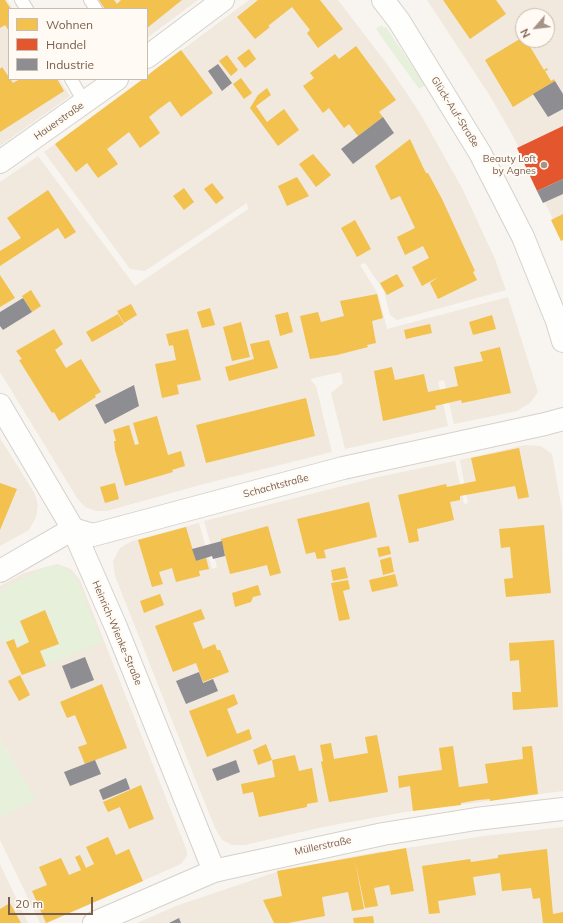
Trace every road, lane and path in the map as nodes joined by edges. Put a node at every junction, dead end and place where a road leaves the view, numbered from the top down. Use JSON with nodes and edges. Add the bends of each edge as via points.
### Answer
{"nodes":[{"id":1,"x":223,"y":0,"type":"edge"},
{"id":2,"x":383,"y":0,"type":"edge"},
{"id":3,"x":148,"y":56,"type":"edge"},
{"id":4,"x":72,"y":80,"type":"edge"},
{"id":5,"x":116,"y":80,"type":"edge"},
{"id":6,"x":84,"y":102,"type":"junction"},
{"id":7,"x":0,"y":162,"type":"edge"},
{"id":8,"x":563,"y":341,"type":"edge"},
{"id":9,"x":0,"y":405,"type":"edge"},
{"id":10,"x":563,"y":419,"type":"edge"},
{"id":11,"x":73,"y":529,"type":"junction"},
{"id":12,"x":0,"y":571,"type":"edge"},
{"id":13,"x":563,"y":809,"type":"edge"},
{"id":14,"x":214,"y":871,"type":"junction"},
{"id":15,"x":94,"y":923,"type":"edge"}],
"edges":[{"from":1,"to":3,"type":"street"},
{"from":2,"to":8,"type":"street","name":"Glück-Auf-Straße","via":[[399,21],[480,153],[523,237]]},
{"from":4,"to":6,"type":"lane"},
{"from":5,"to":6,"type":"street","name":"Hauerstraße"},
{"from":6,"to":7,"type":"street","name":"Hauerstraße"},
{"from":9,"to":11,"type":"street","name":"Heinrich-Wienke-Straße"},
{"from":10,"to":11,"type":"street","name":"Schachtstraße","via":[[343,468],[93,534]]},
{"from":11,"to":12,"type":"street"},
{"from":11,"to":14,"type":"street","name":"Heinrich-Wienke-Straße","via":[[116,626]]},
{"from":13,"to":14,"type":"street","name":"Müllerstraße","via":[[476,819],[383,834]]},
{"from":14,"to":15,"type":"street","name":"Müllerstraße"}]}
